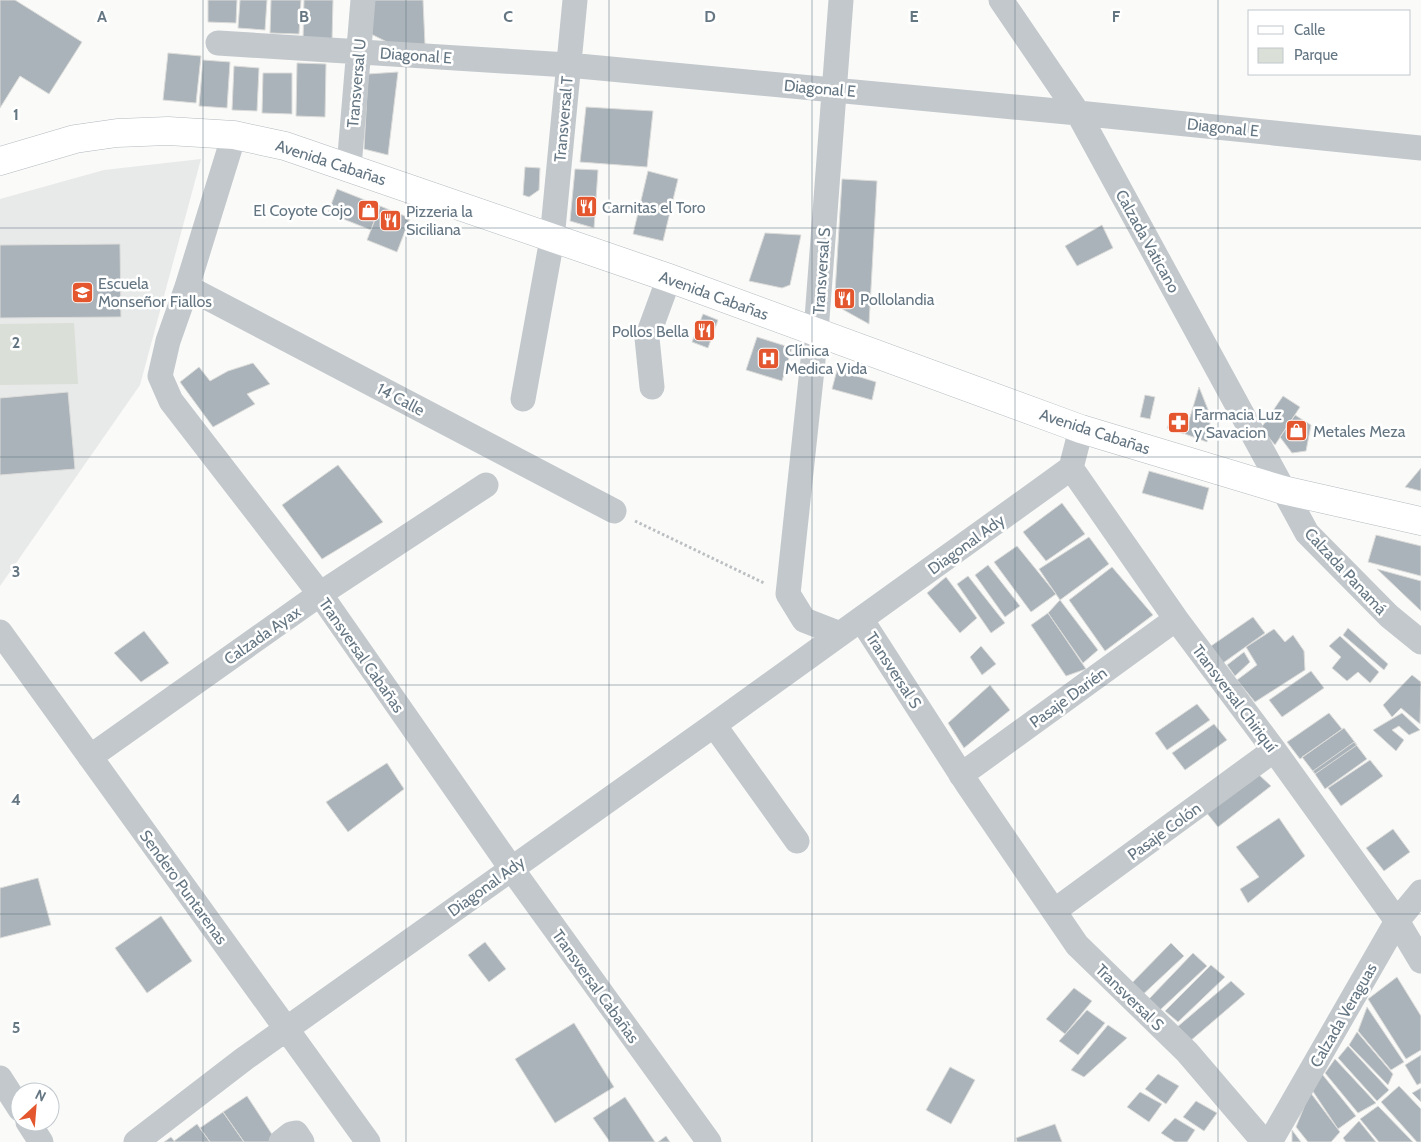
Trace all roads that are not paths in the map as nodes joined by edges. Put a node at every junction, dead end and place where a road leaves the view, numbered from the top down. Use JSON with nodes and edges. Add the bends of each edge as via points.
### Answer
{"nodes":[{"id":1,"x":362,"y":0,"type":"edge"},
{"id":2,"x":575,"y":0,"type":"edge"},
{"id":3,"x":841,"y":0,"type":"edge"},
{"id":4,"x":1001,"y":0,"type":"edge"},
{"id":5,"x":218,"y":43,"type":"dead end"},
{"id":6,"x":358,"y":52,"type":"junction"},
{"id":7,"x":568,"y":65,"type":"junction"},
{"id":8,"x":834,"y":90,"type":"junction"},
{"id":9,"x":1078,"y":113,"type":"junction"},
{"id":10,"x":234,"y":135,"type":"junction"},
{"id":11,"x":1421,"y":148,"type":"edge"},
{"id":12,"x":0,"y":161,"type":"edge"},
{"id":13,"x":349,"y":167,"type":"junction"},
{"id":14,"x":552,"y":239,"type":"junction"},
{"id":15,"x":669,"y":278,"type":"junction"},
{"id":16,"x":187,"y":287,"type":"junction"},
{"id":17,"x":816,"y":332,"type":"junction"},
{"id":18,"x":652,"y":387,"type":"dead end"},
{"id":19,"x":523,"y":399,"type":"dead end"},
{"id":20,"x":1081,"y":429,"type":"junction"},
{"id":21,"x":1070,"y":468,"type":"junction"},
{"id":22,"x":486,"y":485,"type":"dead end"},
{"id":23,"x":1283,"y":490,"type":"junction"},
{"id":24,"x":614,"y":511,"type":"road end"},
{"id":25,"x":1421,"y":521,"type":"edge"},
{"id":26,"x":320,"y":594,"type":"junction"},
{"id":27,"x":861,"y":619,"type":"junction"},
{"id":28,"x":1176,"y":619,"type":"junction"},
{"id":29,"x":0,"y":632,"type":"edge"},
{"id":30,"x":840,"y":634,"type":"junction"},
{"id":31,"x":1421,"y":642,"type":"edge"},
{"id":32,"x":714,"y":726,"type":"junction"},
{"id":33,"x":1274,"y":750,"type":"junction"},
{"id":34,"x":90,"y":757,"type":"junction"},
{"id":35,"x":961,"y":774,"type":"junction"},
{"id":36,"x":797,"y":841,"type":"dead end"},
{"id":37,"x":511,"y":868,"type":"junction"},
{"id":38,"x":1421,"y":892,"type":"edge"},
{"id":39,"x":1054,"y":911,"type":"junction"},
{"id":40,"x":1397,"y":921,"type":"junction"},
{"id":41,"x":1421,"y":961,"type":"edge"},
{"id":42,"x":287,"y":1029,"type":"junction"},
{"id":43,"x":0,"y":1078,"type":"edge"},
{"id":44,"x":10,"y":1094,"type":"edge"},
{"id":45,"x":136,"y":1142,"type":"edge"},
{"id":46,"x":281,"y":1142,"type":"edge"},
{"id":47,"x":302,"y":1142,"type":"edge"},
{"id":48,"x":368,"y":1142,"type":"edge"},
{"id":49,"x":709,"y":1142,"type":"edge"},
{"id":50,"x":1264,"y":1142,"type":"edge"},
{"id":51,"x":1270,"y":1142,"type":"edge"}],
"edges":[{"from":1,"to":6,"type":"street","name":"Transversal U"},
{"from":2,"to":7,"type":"street","name":"Transversal T"},
{"from":3,"to":8,"type":"street","name":"Transversal S"},
{"from":4,"to":9,"type":"street","name":"Calzada Vaticano"},
{"from":5,"to":6,"type":"street","name":"Diagonal E"},
{"from":6,"to":7,"type":"street","name":"Diagonal E"},
{"from":6,"to":13,"type":"street","name":"Transversal U"},
{"from":7,"to":8,"type":"street","name":"Diagonal E"},
{"from":7,"to":14,"type":"street","name":"Transversal T"},
{"from":8,"to":9,"type":"street","name":"Diagonal E"},
{"from":8,"to":17,"type":"street","name":"Transversal S"},
{"from":9,"to":11,"type":"street","name":"Diagonal E"},
{"from":9,"to":23,"type":"street","name":"Calzada Vaticano"},
{"from":10,"to":12,"type":"street","name":"Avenida Cabañas","via":[[168,130],[117,133],[75,140]]},
{"from":10,"to":13,"type":"street","name":"Avenida Cabañas","via":[[285,146]]},
{"from":10,"to":16,"type":"street","name":"Transversal Cabañas"},
{"from":13,"to":14,"type":"street","name":"Avenida Cabañas"},
{"from":14,"to":15,"type":"street","name":"Avenida Cabañas"},
{"from":14,"to":19,"type":"street","name":"Transversal T"},
{"from":15,"to":17,"type":"street","name":"Avenida Cabañas"},
{"from":15,"to":18,"type":"street","via":[[647,338]]},
{"from":16,"to":24,"type":"street","name":"14 Calle"},
{"from":16,"to":26,"type":"street","name":"Transversal Cabañas","via":[[168,341],[160,376],[172,401]]},
{"from":17,"to":20,"type":"street","name":"Avenida Cabañas"},
{"from":17,"to":30,"type":"street","name":"Transversal S","via":[[788,594],[804,620]]},
{"from":20,"to":21,"type":"street"},
{"from":20,"to":23,"type":"street","name":"Avenida Cabañas"},
{"from":21,"to":27,"type":"street","name":"Diagonal Ady"},
{"from":21,"to":28,"type":"street","name":"Transversal Chiriquí"},
{"from":22,"to":26,"type":"street","name":"Calzada Ayax"},
{"from":23,"to":25,"type":"street","name":"Avenida Cabañas"},
{"from":23,"to":31,"type":"street","name":"Calzada Panamá","via":[[1307,533],[1389,616]]},
{"from":26,"to":34,"type":"street","name":"Calzada Ayax"},
{"from":26,"to":37,"type":"street","name":"Transversal Cabañas"},
{"from":27,"to":30,"type":"street","name":"Transversal S"},
{"from":27,"to":35,"type":"street","name":"Transversal S"},
{"from":28,"to":33,"type":"street","name":"Transversal Chiriquí"},
{"from":28,"to":35,"type":"street","name":"Pasaje Darién"},
{"from":29,"to":34,"type":"street","name":"Sendero Puntarenas"},
{"from":30,"to":32,"type":"street","name":"Diagonal Ady"},
{"from":32,"to":36,"type":"street"},
{"from":32,"to":37,"type":"street","name":"Diagonal Ady"},
{"from":33,"to":39,"type":"street","name":"Pasaje Colón"},
{"from":33,"to":40,"type":"street","name":"Transversal Chiriquí"},
{"from":34,"to":42,"type":"street","name":"Sendero Puntarenas"},
{"from":35,"to":39,"type":"street","name":"Transversal S"},
{"from":37,"to":42,"type":"street","name":"Diagonal Ady"},
{"from":37,"to":49,"type":"street","name":"Transversal Cabañas"},
{"from":38,"to":40,"type":"street","name":"Calzada Veraguas"},
{"from":39,"to":50,"type":"street","name":"Transversal S","via":[[1077,945],[1187,1052]]},
{"from":40,"to":41,"type":"street","name":"Transversal Chiriquí"},
{"from":40,"to":51,"type":"street","name":"Calzada Veraguas"},
{"from":42,"to":45,"type":"street","name":"Diagonal Ady"},
{"from":42,"to":48,"type":"street","name":"Sendero Puntarenas"},
{"from":43,"to":44,"type":"street"},
{"from":46,"to":47,"type":"street","via":[[296,1133]]}]}
